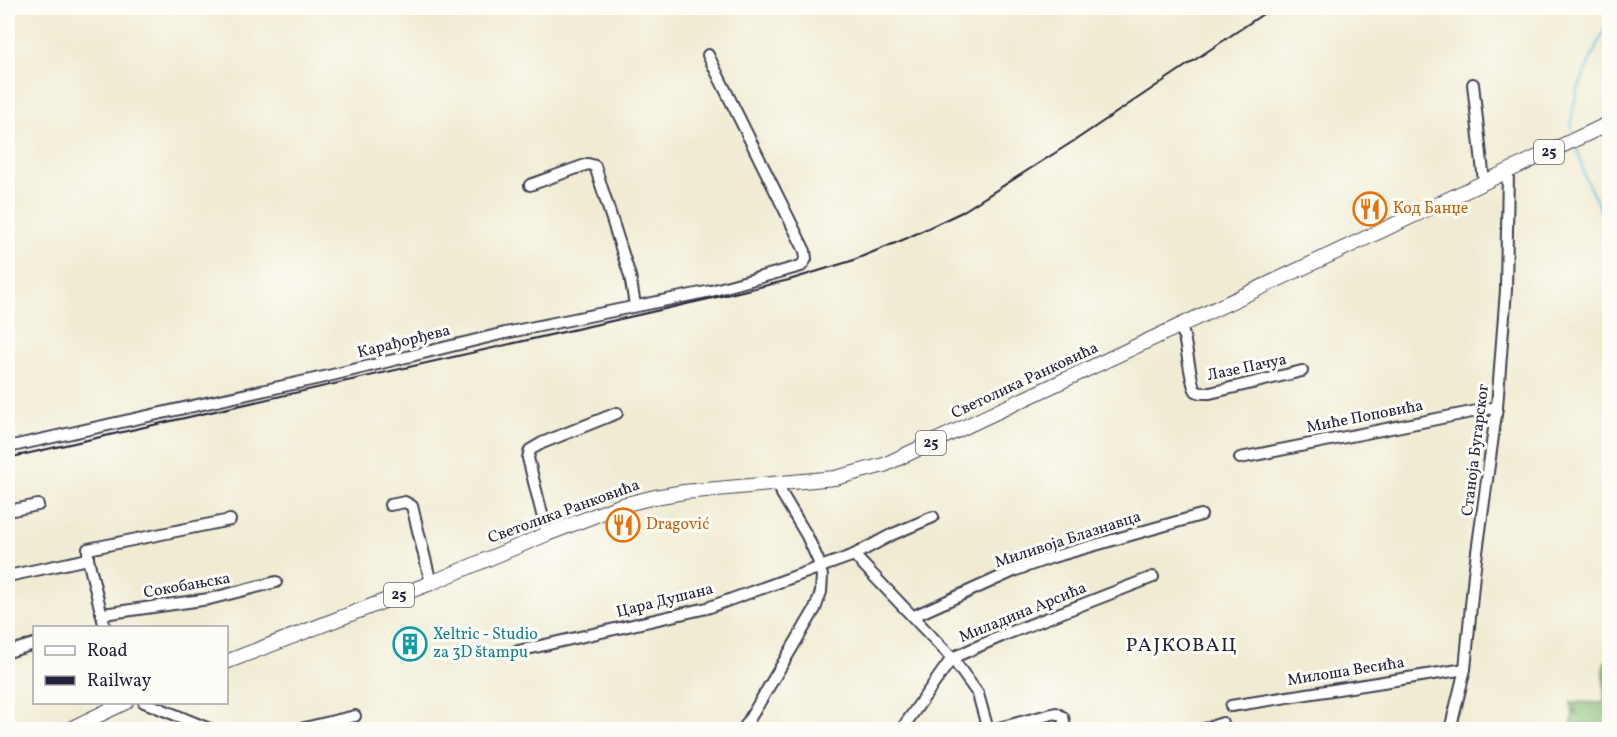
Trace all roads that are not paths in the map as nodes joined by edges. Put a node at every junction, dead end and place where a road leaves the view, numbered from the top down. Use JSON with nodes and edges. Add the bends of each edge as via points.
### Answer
{"nodes":[{"id":1,"x":708,"y":55,"type":"dead end"},
{"id":2,"x":1473,"y":84,"type":"dead end"},
{"id":3,"x":1610,"y":123,"type":"edge"},
{"id":4,"x":1508,"y":171,"type":"junction"},
{"id":5,"x":1484,"y":181,"type":"junction"},
{"id":6,"x":530,"y":185,"type":"dead end"},
{"id":7,"x":635,"y":306,"type":"junction"},
{"id":8,"x":1181,"y":326,"type":"junction"},
{"id":9,"x":1302,"y":371,"type":"dead end"},
{"id":10,"x":1497,"y":407,"type":"junction"},
{"id":11,"x":617,"y":413,"type":"dead end"},
{"id":12,"x":8,"y":447,"type":"edge"},
{"id":13,"x":1240,"y":458,"type":"dead end"},
{"id":14,"x":779,"y":484,"type":"junction"},
{"id":15,"x":38,"y":505,"type":"dead end"},
{"id":16,"x":390,"y":505,"type":"dead end"},
{"id":17,"x":8,"y":510,"type":"edge"},
{"id":18,"x":1201,"y":515,"type":"dead end"},
{"id":19,"x":933,"y":517,"type":"dead end"},
{"id":20,"x":230,"y":520,"type":"dead end"},
{"id":21,"x":547,"y":534,"type":"junction"},
{"id":22,"x":854,"y":555,"type":"junction"},
{"id":23,"x":88,"y":559,"type":"junction"},
{"id":24,"x":820,"y":567,"type":"junction"},
{"id":25,"x":8,"y":576,"type":"edge"},
{"id":26,"x":1153,"y":577,"type":"dead end"},
{"id":27,"x":276,"y":582,"type":"dead end"},
{"id":28,"x":431,"y":583,"type":"junction"},
{"id":29,"x":103,"y":614,"type":"junction"},
{"id":30,"x":914,"y":616,"type":"junction"},
{"id":31,"x":105,"y":626,"type":"edge"},
{"id":32,"x":33,"y":644,"type":"edge"},
{"id":33,"x":8,"y":652,"type":"edge"},
{"id":34,"x":514,"y":652,"type":"dead end"},
{"id":35,"x":952,"y":658,"type":"junction"},
{"id":36,"x":228,"y":661,"type":"edge"},
{"id":37,"x":1465,"y":669,"type":"junction"},
{"id":38,"x":122,"y":704,"type":"edge"},
{"id":39,"x":149,"y":704,"type":"edge"},
{"id":40,"x":1231,"y":706,"type":"dead end"},
{"id":41,"x":355,"y":716,"type":"dead end"},
{"id":42,"x":1223,"y":723,"type":"dead end"},
{"id":43,"x":68,"y":729,"type":"edge"},
{"id":44,"x":212,"y":729,"type":"edge"},
{"id":45,"x":296,"y":729,"type":"edge"},
{"id":46,"x":743,"y":729,"type":"edge"},
{"id":47,"x":901,"y":729,"type":"edge"},
{"id":48,"x":989,"y":729,"type":"edge"},
{"id":49,"x":1066,"y":729,"type":"edge"},
{"id":50,"x":1202,"y":729,"type":"edge"},
{"id":51,"x":1450,"y":729,"type":"edge"}],
"edges":[{"from":1,"to":7,"type":"street","name":"Карађорђева","via":[[805,251],[805,262],[742,283]]},
{"from":2,"to":5,"type":"street"},
{"from":3,"to":4,"type":"main road","name":"Светолика Ранковића","number":"25"},
{"from":4,"to":5,"type":"main road","name":"Светолика Ранковића","number":"25"},
{"from":4,"to":10,"type":"street","name":"Станоја Бугарског","via":[[1506,290]]},
{"from":5,"to":8,"type":"main road","name":"Светолика Ранковића","number":"25"},
{"from":6,"to":7,"type":"street","via":[[588,164],[594,166],[630,276]]},
{"from":7,"to":12,"type":"street","name":"Карађорђева"},
{"from":8,"to":9,"type":"street","name":"Лазе Пачуа","via":[[1191,381],[1199,393]]},
{"from":8,"to":14,"type":"main road","name":"Светолика Ранковића","number":"25","via":[[884,465],[834,478]]},
{"from":10,"to":13,"type":"street","name":"Миће Поповића"},
{"from":10,"to":37,"type":"street","name":"Станоја Бугарског"},
{"from":11,"to":21,"type":"street","via":[[530,450],[528,459]]},
{"from":14,"to":21,"type":"main road","name":"Светолика Ранковића","number":"25","via":[[649,498]]},
{"from":14,"to":24,"type":"street"},
{"from":15,"to":17,"type":"street"},
{"from":16,"to":28,"type":"street","via":[[405,502],[412,506]]},
{"from":18,"to":30,"type":"street","name":"Миливоја Блазнавца","via":[[1016,570]]},
{"from":19,"to":22,"type":"street","name":"Цара Душана"},
{"from":20,"to":23,"type":"street","via":[[88,549]]},
{"from":21,"to":28,"type":"main road","name":"Светолика Ранковића","number":"25"},
{"from":22,"to":24,"type":"street","name":"Цара Душана"},
{"from":22,"to":30,"type":"street"},
{"from":23,"to":25,"type":"street"},
{"from":23,"to":29,"type":"street"},
{"from":24,"to":34,"type":"street","name":"Цара Душана","via":[[707,608]]},
{"from":24,"to":46,"type":"street","via":[[822,584],[815,609]]},
{"from":26,"to":35,"type":"street","name":"Миладина Арсића"},
{"from":27,"to":29,"type":"street","name":"Сокобањска","via":[[209,599]]},
{"from":28,"to":36,"type":"main road","name":"Светолика Ранковића","number":"25"},
{"from":29,"to":31,"type":"street"},
{"from":30,"to":35,"type":"street"},
{"from":32,"to":33,"type":"street"},
{"from":35,"to":47,"type":"street","name":"Миладина Арсића"},
{"from":35,"to":48,"type":"street","via":[[978,694]]},
{"from":37,"to":40,"type":"street","name":"Милоша Весића"},
{"from":37,"to":51,"type":"street","name":"Станоја Бугарског"},
{"from":38,"to":43,"type":"main road"},
{"from":39,"to":44,"type":"street"},
{"from":41,"to":45,"type":"street"},
{"from":42,"to":50,"type":"street"},
{"from":48,"to":49,"type":"street","via":[[1056,713],[1063,717]]}]}
